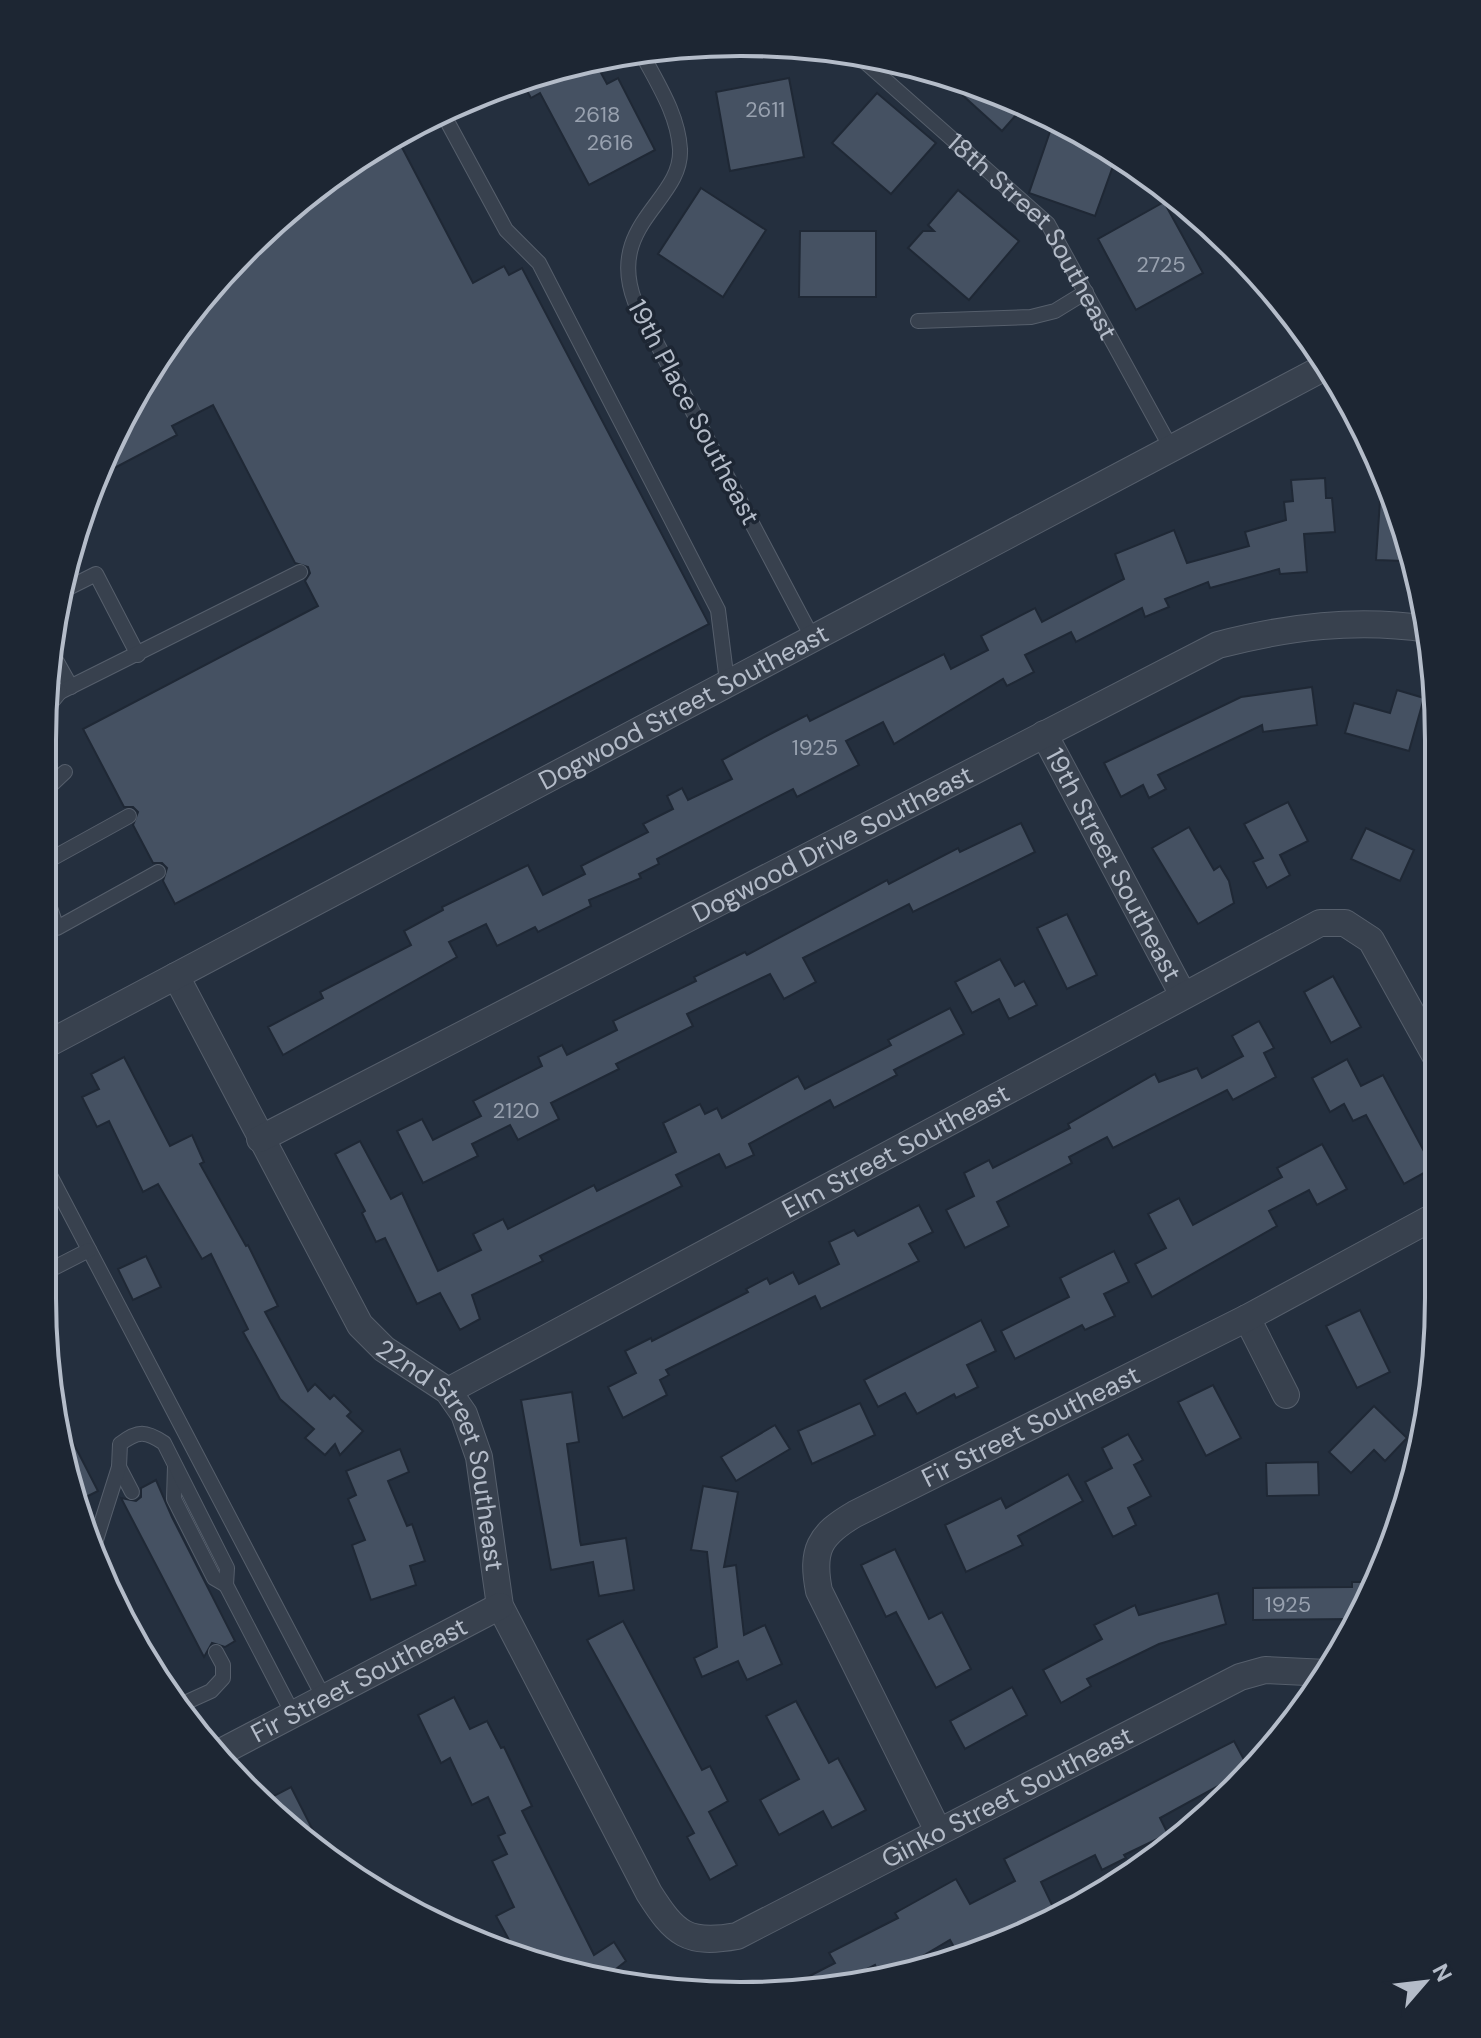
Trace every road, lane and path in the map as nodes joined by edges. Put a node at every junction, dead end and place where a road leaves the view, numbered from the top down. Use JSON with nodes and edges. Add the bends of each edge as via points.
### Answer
{"nodes":[{"id":1,"x":646,"y":63,"type":"edge"},
{"id":2,"x":873,"y":69,"type":"edge"},
{"id":3,"x":448,"y":122,"type":"edge"},
{"id":4,"x":1086,"y":292,"type":"junction"},
{"id":5,"x":918,"y":321,"type":"dead end"},
{"id":6,"x":1317,"y":371,"type":"edge"},
{"id":7,"x":1171,"y":448,"type":"junction"},
{"id":8,"x":300,"y":572,"type":"dead end"},
{"id":9,"x":74,"y":585,"type":"edge"},
{"id":10,"x":1415,"y":628,"type":"edge"},
{"id":11,"x":812,"y":637,"type":"junction"},
{"id":12,"x":138,"y":655,"type":"junction"},
{"id":13,"x":727,"y":682,"type":"junction"},
{"id":14,"x":60,"y":690,"type":"edge"},
{"id":15,"x":1044,"y":734,"type":"junction"},
{"id":16,"x":65,"y":772,"type":"dead end"},
{"id":17,"x":56,"y":780,"type":"edge"},
{"id":18,"x":129,"y":816,"type":"dead end"},
{"id":19,"x":56,"y":856,"type":"edge"},
{"id":20,"x":158,"y":872,"type":"dead end"},
{"id":21,"x":56,"y":925,"type":"edge"},
{"id":22,"x":176,"y":976,"type":"junction"},
{"id":23,"x":1183,"y":995,"type":"junction"},
{"id":24,"x":56,"y":1037,"type":"edge"},
{"id":25,"x":1425,"y":1037,"type":"edge"},
{"id":26,"x":260,"y":1139,"type":"junction"},
{"id":27,"x":56,"y":1187,"type":"edge"},
{"id":28,"x":1425,"y":1222,"type":"edge"},
{"id":29,"x":89,"y":1250,"type":"junction"},
{"id":30,"x":56,"y":1267,"type":"edge"},
{"id":31,"x":1247,"y":1318,"type":"junction"},
{"id":32,"x":448,"y":1391,"type":"junction"},
{"id":33,"x":1286,"y":1395,"type":"dead end"},
{"id":34,"x":119,"y":1467,"type":"junction"},
{"id":35,"x":132,"y":1492,"type":"dead end"},
{"id":36,"x":98,"y":1533,"type":"edge"},
{"id":37,"x":500,"y":1606,"type":"junction"},
{"id":38,"x":216,"y":1652,"type":"dead end"},
{"id":39,"x":1313,"y":1672,"type":"edge"},
{"id":40,"x":324,"y":1698,"type":"junction"},
{"id":41,"x":188,"y":1701,"type":"edge"},
{"id":42,"x":293,"y":1714,"type":"junction"},
{"id":43,"x":226,"y":1749,"type":"edge"},
{"id":44,"x":938,"y":1831,"type":"junction"},
{"id":45,"x":693,"y":1939,"type":"joint"}],
"edges":[{"from":1,"to":11,"type":"lane","name":"19th Place Southeast","via":[[676,121],[680,153],[673,177],[645,216],[625,277]]},
{"from":2,"to":4,"type":"lane","name":"18th Street Southeast","via":[[1048,224]]},
{"from":3,"to":13,"type":"lane","via":[[506,230],[539,263],[718,610]]},
{"from":4,"to":5,"type":"lane","via":[[1055,311],[1031,317]]},
{"from":4,"to":7,"type":"lane","name":"18th Street Southeast"},
{"from":6,"to":7,"type":"street","name":"Dogwood Street Southeast"},
{"from":7,"to":11,"type":"street","name":"Dogwood Street Southeast"},
{"from":8,"to":12,"type":"lane"},
{"from":9,"to":12,"type":"lane","via":[[96,574]]},
{"from":10,"to":15,"type":"street","name":"Dogwood Drive Southeast","via":[[1366,623],[1312,627],[1218,645]]},
{"from":11,"to":13,"type":"street","name":"Dogwood Street Southeast"},
{"from":12,"to":14,"type":"lane"},
{"from":13,"to":22,"type":"street","name":"Dogwood Street Southeast"},
{"from":15,"to":23,"type":"street","name":"19th Street Southeast"},
{"from":15,"to":26,"type":"street","name":"Dogwood Drive Southeast"},
{"from":16,"to":17,"type":"lane"},
{"from":18,"to":19,"type":"lane"},
{"from":20,"to":21,"type":"lane"},
{"from":22,"to":24,"type":"street","name":"Dogwood Street Southeast"},
{"from":22,"to":26,"type":"street","name":"22nd Street Southeast"},
{"from":23,"to":25,"type":"street","name":"Elm Street Southeast","via":[[1320,923],[1345,923],[1371,940]]},
{"from":23,"to":32,"type":"street","name":"Elm Street Southeast"},
{"from":26,"to":32,"type":"street","name":"22nd Street Southeast","via":[[360,1325],[384,1349]]},
{"from":27,"to":29,"type":"lane"},
{"from":28,"to":31,"type":"street","name":"Fir Street Southeast"},
{"from":29,"to":30,"type":"lane"},
{"from":29,"to":40,"type":"lane"},
{"from":31,"to":33,"type":"street"},
{"from":31,"to":44,"type":"street","name":"Fir Street Southeast","via":[[855,1514],[819,1544],[814,1567],[819,1591]]},
{"from":32,"to":37,"type":"street","name":"22nd Street Southeast","via":[[475,1440]]},
{"from":34,"to":35,"type":"lane"},
{"from":34,"to":36,"type":"lane"},
{"from":34,"to":42,"type":"lane","via":[[120,1444],[134,1434],[149,1432],[164,1443],[227,1568],[226,1585]]},
{"from":37,"to":40,"type":"street","name":"Fir Street Southeast"},
{"from":37,"to":45,"type":"street","name":"22nd Street Southeast","via":[[649,1893],[675,1930]]},
{"from":38,"to":41,"type":"lane","via":[[223,1678],[211,1691]]},
{"from":39,"to":44,"type":"street","name":"Ginko Street Southeast","via":[[1265,1670],[1240,1677]]},
{"from":40,"to":42,"type":"street","name":"Fir Street Southeast"},
{"from":42,"to":43,"type":"street","name":"Fir Street Southeast"},
{"from":44,"to":45,"type":"street","name":"Ginko Street Southeast","via":[[737,1936]]}]}
